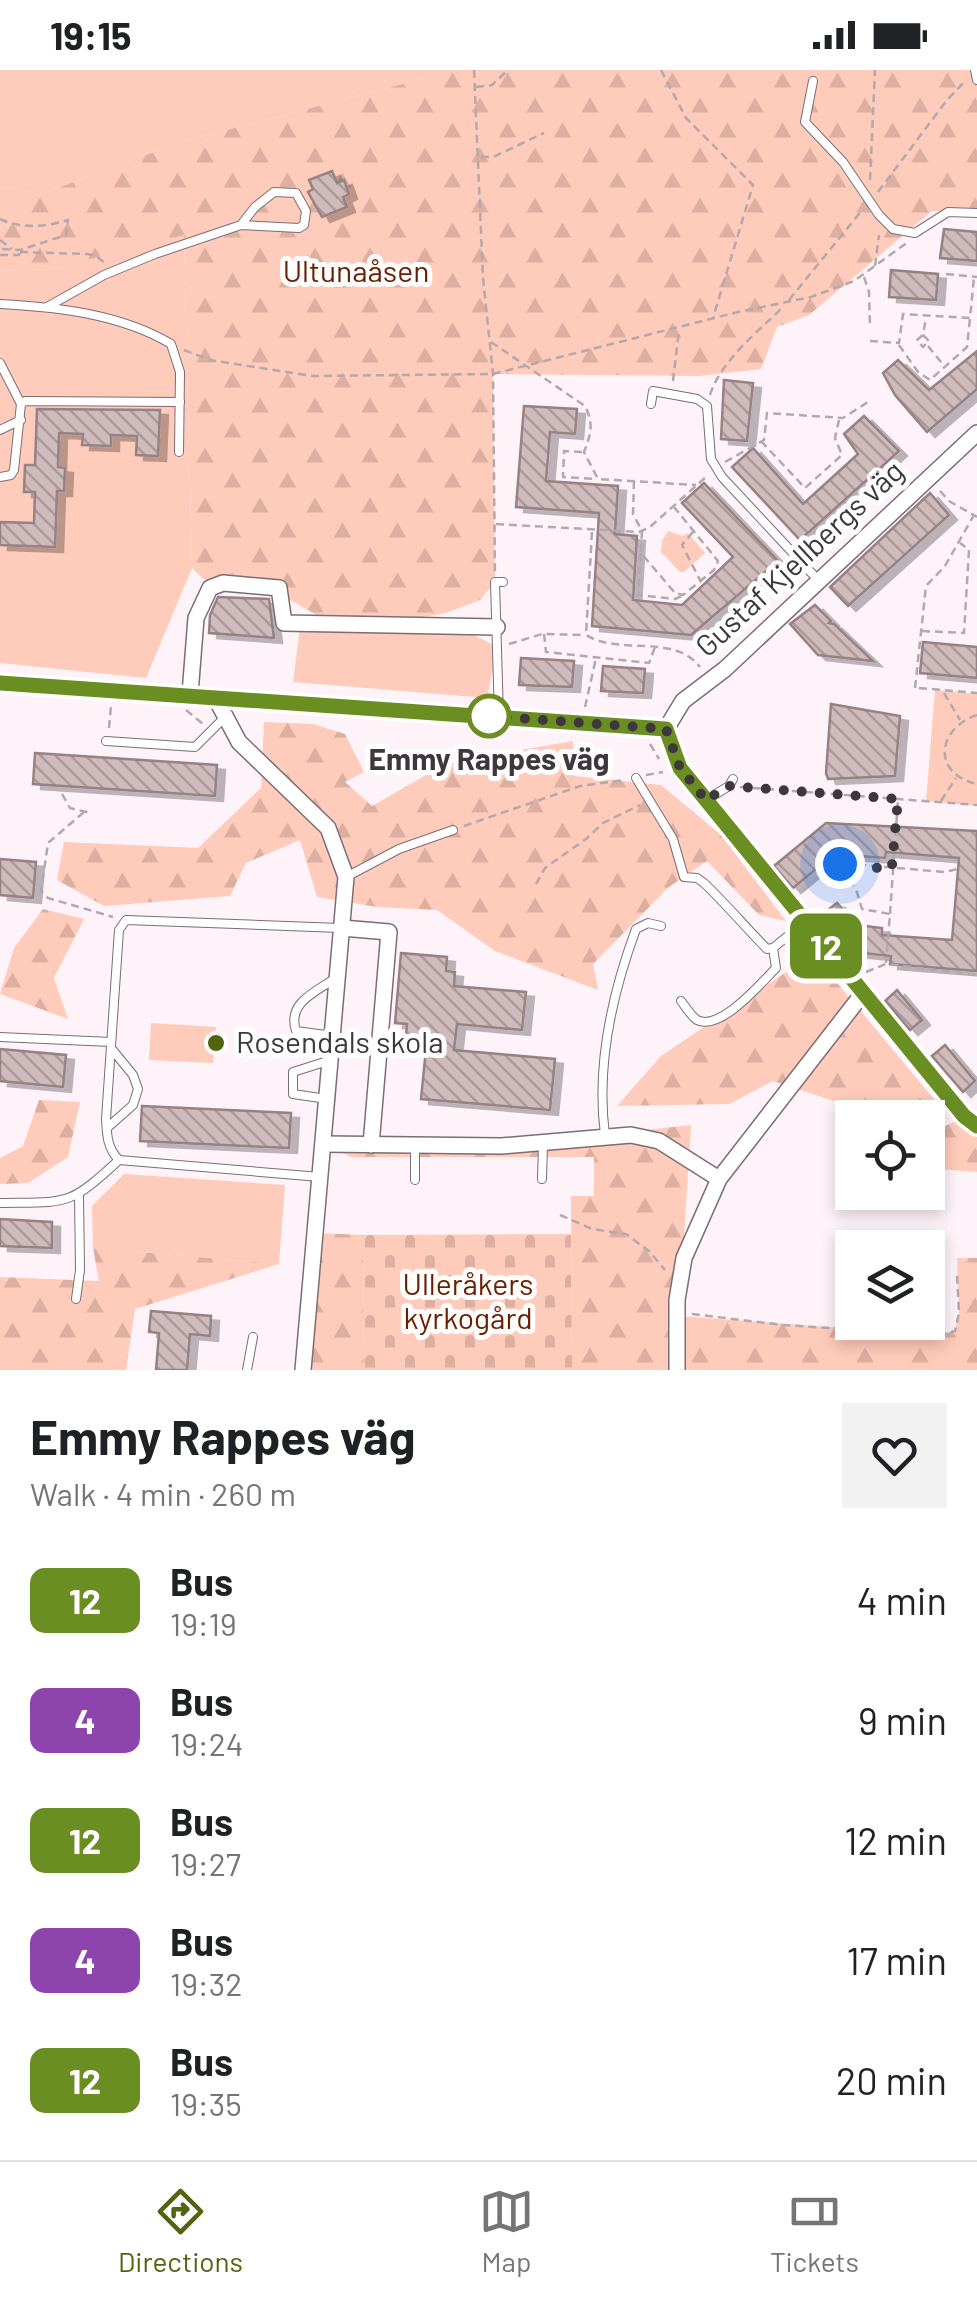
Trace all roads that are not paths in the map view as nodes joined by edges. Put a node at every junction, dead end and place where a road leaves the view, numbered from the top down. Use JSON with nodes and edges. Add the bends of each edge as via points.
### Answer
{"nodes":[{"id":1,"x":975,"y":70,"type":"edge"},
{"id":2,"x":977,"y":80,"type":"edge"},
{"id":3,"x":813,"y":82,"type":"dead end"},
{"id":4,"x":977,"y":212,"type":"edge"},
{"id":5,"x":241,"y":226,"type":"junction"},
{"id":6,"x":0,"y":304,"type":"edge"},
{"id":7,"x":47,"y":307,"type":"junction"},
{"id":8,"x":0,"y":363,"type":"edge"},
{"id":9,"x":180,"y":402,"type":"junction"},
{"id":10,"x":22,"y":404,"type":"junction"},
{"id":11,"x":651,"y":404,"type":"dead end"},
{"id":12,"x":20,"y":420,"type":"junction"},
{"id":13,"x":0,"y":430,"type":"edge"},
{"id":14,"x":977,"y":433,"type":"edge"},
{"id":15,"x":179,"y":452,"type":"dead end"},
{"id":16,"x":0,"y":476,"type":"edge"},
{"id":17,"x":499,"y":582,"type":"road end"},
{"id":18,"x":819,"y":582,"type":"junction"},
{"id":19,"x":496,"y":628,"type":"junction"},
{"id":20,"x":0,"y":683,"type":"edge"},
{"id":21,"x":190,"y":694,"type":"junction"},
{"id":22,"x":215,"y":697,"type":"junction"},
{"id":23,"x":226,"y":716,"type":"junction"},
{"id":24,"x":499,"y":717,"type":"junction"},
{"id":25,"x":666,"y":729,"type":"junction"},
{"id":26,"x":107,"y":741,"type":"road end"},
{"id":27,"x":636,"y":778,"type":"road end"},
{"id":28,"x":731,"y":782,"type":"road end"},
{"id":29,"x":706,"y":800,"type":"junction"},
{"id":30,"x":454,"y":830,"type":"road end"},
{"id":31,"x":346,"y":877,"type":"junction"},
{"id":32,"x":806,"y":921,"type":"junction"},
{"id":33,"x":661,"y":926,"type":"dead end"},
{"id":34,"x":342,"y":928,"type":"junction"},
{"id":35,"x":773,"y":948,"type":"junction"},
{"id":36,"x":338,"y":976,"type":"junction"},
{"id":37,"x":864,"y":992,"type":"junction"},
{"id":38,"x":681,"y":1001,"type":"dead end"},
{"id":39,"x":332,"y":1036,"type":"junction"},
{"id":40,"x":0,"y":1038,"type":"edge"},
{"id":41,"x":111,"y":1045,"type":"junction"},
{"id":42,"x":330,"y":1060,"type":"junction"},
{"id":43,"x":327,"y":1100,"type":"junction"},
{"id":44,"x":977,"y":1126,"type":"edge"},
{"id":45,"x":107,"y":1128,"type":"junction"},
{"id":46,"x":605,"y":1135,"type":"junction"},
{"id":47,"x":324,"y":1144,"type":"junction"},
{"id":48,"x":371,"y":1144,"type":"junction"},
{"id":49,"x":543,"y":1144,"type":"junction"},
{"id":50,"x":416,"y":1145,"type":"junction"},
{"id":51,"x":119,"y":1160,"type":"junction"},
{"id":52,"x":320,"y":1178,"type":"junction"},
{"id":53,"x":542,"y":1179,"type":"dead end"},
{"id":54,"x":718,"y":1179,"type":"junction"},
{"id":55,"x":415,"y":1180,"type":"dead end"},
{"id":56,"x":79,"y":1195,"type":"junction"},
{"id":57,"x":0,"y":1204,"type":"edge"},
{"id":58,"x":76,"y":1299,"type":"dead end"},
{"id":59,"x":253,"y":1337,"type":"dead end"},
{"id":60,"x":247,"y":1370,"type":"edge"},
{"id":61,"x":304,"y":1370,"type":"edge"},
{"id":62,"x":677,"y":1370,"type":"edge"}],
"edges":[{"from":1,"to":2,"type":"lane"},
{"from":3,"to":4,"type":"lane","via":[[804,122],[893,229],[915,233],[948,212]]},
{"from":5,"to":5,"type":"lane","via":[[298,228],[306,211],[296,194],[274,192]]},
{"from":5,"to":7,"type":"lane","via":[[111,272]]},
{"from":6,"to":7,"type":"lane"},
{"from":7,"to":9,"type":"lane","via":[[123,323],[171,344]]},
{"from":8,"to":10,"type":"lane"},
{"from":9,"to":10,"type":"lane"},
{"from":9,"to":15,"type":"lane"},
{"from":10,"to":12,"type":"lane"},
{"from":11,"to":18,"type":"lane","via":[[653,391],[707,406],[711,459]]},
{"from":12,"to":13,"type":"lane"},
{"from":12,"to":16,"type":"lane","via":[[14,470]]},
{"from":14,"to":18,"type":"street","name":"Gustaf Kjellbergs väg"},
{"from":17,"to":19,"type":"lane"},
{"from":18,"to":25,"type":"street","name":"Gustaf Kjellbergs väg","via":[[683,701]]},
{"from":19,"to":21,"type":"street","via":[[284,623],[279,588],[223,584],[210,588],[196,618]]},
{"from":19,"to":24,"type":"lane"},
{"from":20,"to":21,"type":"street"},
{"from":21,"to":22,"type":"street"},
{"from":22,"to":23,"type":"street"},
{"from":22,"to":24,"type":"street"},
{"from":23,"to":26,"type":"lane","via":[[194,747]]},
{"from":23,"to":31,"type":"street","via":[[239,742],[328,828]]},
{"from":24,"to":25,"type":"street"},
{"from":25,"to":29,"type":"street","via":[[680,768]]},
{"from":27,"to":35,"type":"lane","via":[[673,840],[684,877],[697,878]]},
{"from":28,"to":29,"type":"lane"},
{"from":29,"to":32,"type":"street"},
{"from":30,"to":31,"type":"lane"},
{"from":31,"to":34,"type":"street"},
{"from":32,"to":35,"type":"lane"},
{"from":32,"to":37,"type":"street"},
{"from":33,"to":46,"type":"lane","via":[[648,923],[636,930],[612,1011],[601,1101]]},
{"from":34,"to":36,"type":"street"},
{"from":34,"to":41,"type":"lane","via":[[126,920],[119,930]]},
{"from":34,"to":48,"type":"street","via":[[389,932]]},
{"from":35,"to":38,"type":"lane","via":[[776,968],[726,1016],[698,1020]]},
{"from":36,"to":39,"type":"street"},
{"from":36,"to":39,"type":"lane","via":[[294,1009],[296,1031]]},
{"from":37,"to":44,"type":"street","via":[[913,1042]]},
{"from":37,"to":54,"type":"street"},
{"from":39,"to":42,"type":"street"},
{"from":40,"to":41,"type":"lane"},
{"from":41,"to":45,"type":"lane"},
{"from":41,"to":45,"type":"lane","via":[[138,1089]]},
{"from":42,"to":43,"type":"street"},
{"from":42,"to":43,"type":"lane","via":[[294,1072],[293,1094]]},
{"from":43,"to":47,"type":"street"},
{"from":45,"to":51,"type":"lane"},
{"from":46,"to":49,"type":"street"},
{"from":46,"to":54,"type":"street","via":[[659,1141]]},
{"from":47,"to":48,"type":"street"},
{"from":47,"to":52,"type":"street"},
{"from":48,"to":50,"type":"street"},
{"from":49,"to":50,"type":"street"},
{"from":49,"to":53,"type":"lane"},
{"from":50,"to":55,"type":"lane"},
{"from":51,"to":52,"type":"lane"},
{"from":51,"to":56,"type":"lane"},
{"from":52,"to":61,"type":"street"},
{"from":54,"to":62,"type":"street","via":[[684,1258]]},
{"from":56,"to":57,"type":"lane","via":[[54,1204]]},
{"from":56,"to":58,"type":"lane"},
{"from":59,"to":60,"type":"lane"}]}
